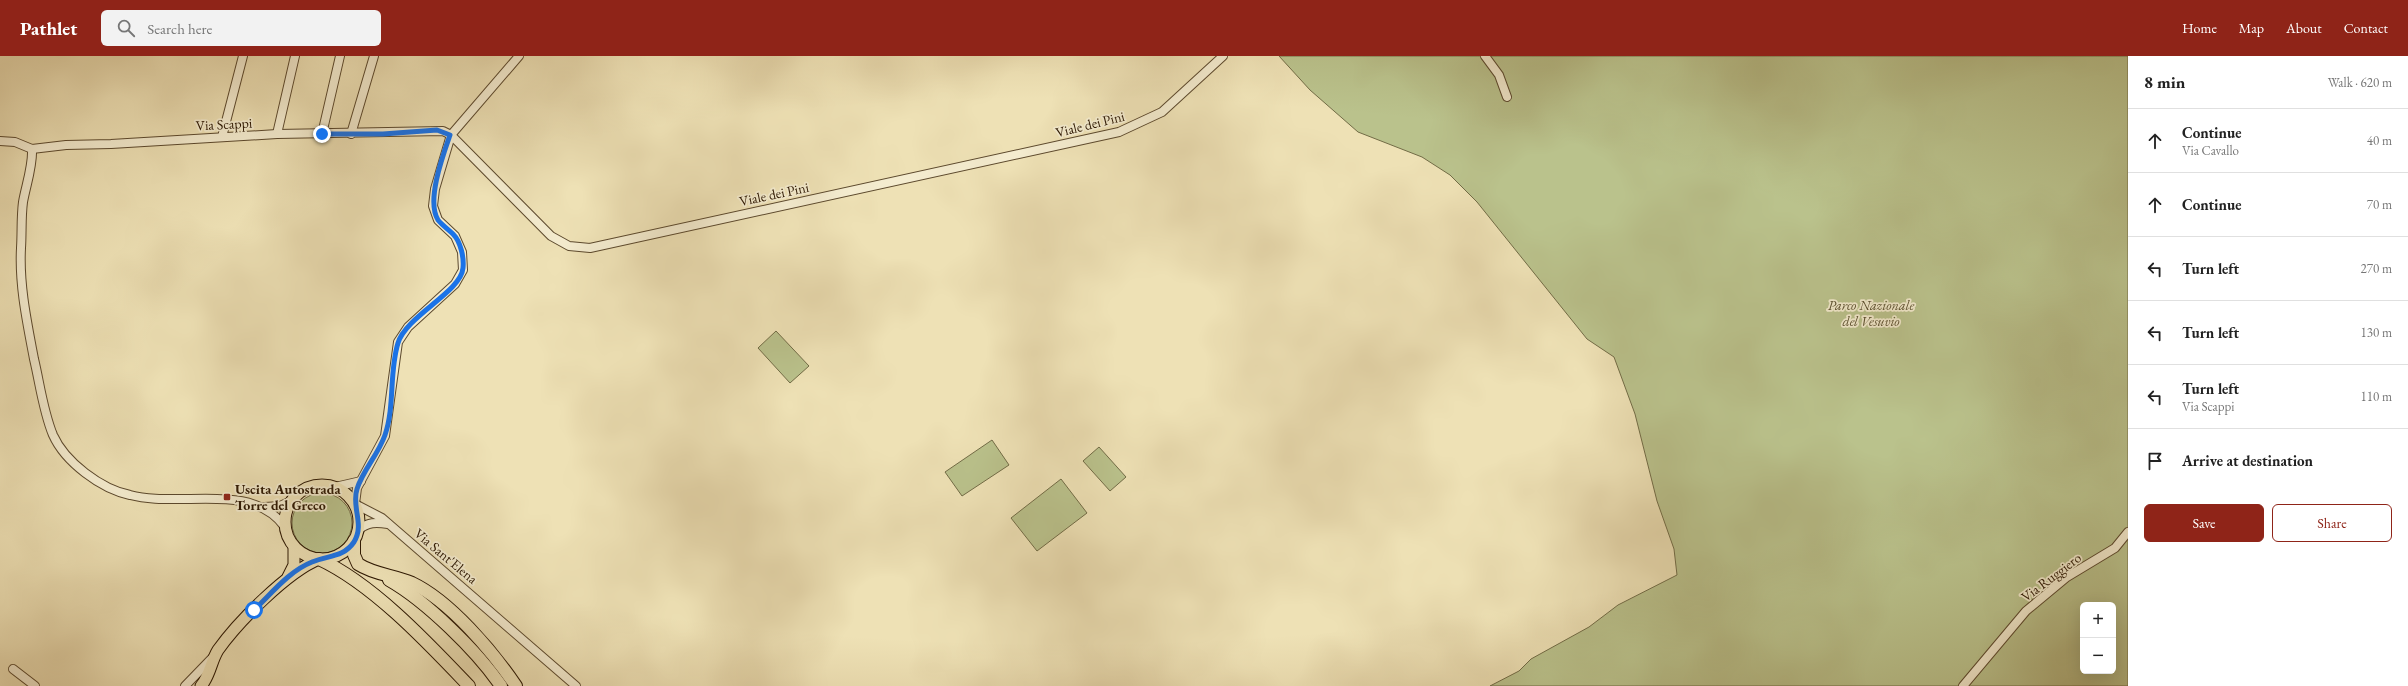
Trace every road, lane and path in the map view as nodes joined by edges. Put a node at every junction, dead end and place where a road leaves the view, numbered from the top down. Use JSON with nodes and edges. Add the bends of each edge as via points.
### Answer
{"nodes":[{"id":1,"x":243,"y":56,"type":"edge"},
{"id":2,"x":295,"y":56,"type":"edge"},
{"id":3,"x":340,"y":56,"type":"edge"},
{"id":4,"x":374,"y":56,"type":"edge"},
{"id":5,"x":520,"y":56,"type":"edge"},
{"id":6,"x":1223,"y":56,"type":"edge"},
{"id":7,"x":1485,"y":56,"type":"edge"},
{"id":8,"x":1507,"y":97,"type":"dead end"},
{"id":9,"x":277,"y":134,"type":"junction"},
{"id":10,"x":322,"y":134,"type":"junction"},
{"id":11,"x":351,"y":134,"type":"junction"},
{"id":12,"x":450,"y":135,"type":"junction"},
{"id":13,"x":222,"y":137,"type":"junction"},
{"id":14,"x":0,"y":141,"type":"edge"},
{"id":15,"x":32,"y":149,"type":"junction"},
{"id":16,"x":361,"y":481,"type":"junction"},
{"id":17,"x":335,"y":487,"type":"junction"},
{"id":18,"x":291,"y":501,"type":"junction"},
{"id":19,"x":355,"y":504,"type":"junction"},
{"id":20,"x":264,"y":507,"type":"junction"},
{"id":21,"x":388,"y":524,"type":"junction"},
{"id":22,"x":284,"y":526,"type":"junction"},
{"id":23,"x":358,"y":530,"type":"junction"},
{"id":24,"x":2128,"y":532,"type":"edge"},
{"id":25,"x":354,"y":541,"type":"junction"},
{"id":26,"x":294,"y":547,"type":"junction"},
{"id":27,"x":319,"y":559,"type":"junction"},
{"id":28,"x":376,"y":573,"type":"junction"},
{"id":29,"x":286,"y":580,"type":"junction"},
{"id":30,"x":216,"y":654,"type":"junction"},
{"id":31,"x":12,"y":669,"type":"dead end"},
{"id":32,"x":35,"y":686,"type":"edge"},
{"id":33,"x":185,"y":686,"type":"edge"},
{"id":34,"x":201,"y":686,"type":"edge"},
{"id":35,"x":469,"y":686,"type":"edge"},
{"id":36,"x":501,"y":686,"type":"edge"},
{"id":37,"x":516,"y":686,"type":"edge"},
{"id":38,"x":576,"y":686,"type":"edge"},
{"id":39,"x":1963,"y":686,"type":"edge"}],
"edges":[{"from":1,"to":13,"type":"street"},
{"from":2,"to":9,"type":"street"},
{"from":3,"to":10,"type":"street"},
{"from":4,"to":11,"type":"street"},
{"from":5,"to":12,"type":"street"},
{"from":6,"to":12,"type":"street","name":"Viale dei Pini","via":[[1162,112],[1119,132],[590,248],[569,246],[551,236]]},
{"from":7,"to":8,"type":"street","via":[[1499,75]]},
{"from":9,"to":10,"type":"street","name":"Via Scappi"},
{"from":9,"to":13,"type":"street","name":"Via Scappi"},
{"from":10,"to":11,"type":"street","name":"Via Scappi"},
{"from":11,"to":12,"type":"street","name":"Via Scappi","via":[[437,130]]},
{"from":12,"to":16,"type":"street","via":[[435,189],[433,206],[438,220],[455,236],[462,252],[463,270],[455,284],[408,327],[398,342],[385,436]]},
{"from":13,"to":15,"type":"street","name":"Via Scappi"},
{"from":14,"to":15,"type":"street","name":"Via Scappi","via":[[15,142]]},
{"from":15,"to":20,"type":"street","via":[[23,204],[20,271],[46,415],[54,436],[65,453],[103,484],[128,495],[231,500]]},
{"from":16,"to":17,"type":"street"},
{"from":16,"to":19,"type":"street"},
{"from":17,"to":18,"type":"main road","via":[[310,487]]},
{"from":17,"to":19,"type":"main road","via":[[350,497]]},
{"from":18,"to":20,"type":"street","via":[[280,506]]},
{"from":18,"to":22,"type":"main road","via":[[286,510]]},
{"from":19,"to":21,"type":"street","name":"Via Sant'Elena","via":[[374,512]]},
{"from":19,"to":23,"type":"main road","via":[[359,521]]},
{"from":20,"to":22,"type":"street","via":[[273,512]]},
{"from":21,"to":23,"type":"street","via":[[374,522]]},
{"from":21,"to":38,"type":"street","name":"Via Sant'Elena"},
{"from":22,"to":26,"type":"main road"},
{"from":23,"to":25,"type":"main road"},
{"from":24,"to":39,"type":"street","name":"Via Ruggiero","via":[[2115,548],[2067,577],[2031,607]]},
{"from":25,"to":27,"type":"main road","via":[[340,555]]},
{"from":25,"to":28,"type":"highway","via":[[354,555],[358,564]]},
{"from":26,"to":27,"type":"main road","via":[[308,557]]},
{"from":26,"to":29,"type":"main road","via":[[294,565]]},
{"from":27,"to":29,"type":"main road","via":[[303,566]]},
{"from":27,"to":35,"type":"highway","via":[[338,569],[390,608]]},
{"from":28,"to":36,"type":"highway","via":[[404,589],[467,644]]},
{"from":28,"to":37,"type":"highway","via":[[412,583],[432,595],[484,645]]},
{"from":29,"to":30,"type":"main road","via":[[254,610]]},
{"from":30,"to":33,"type":"street"},
{"from":30,"to":34,"type":"main road","via":[[207,678]]},
{"from":31,"to":32,"type":"street"}]}
